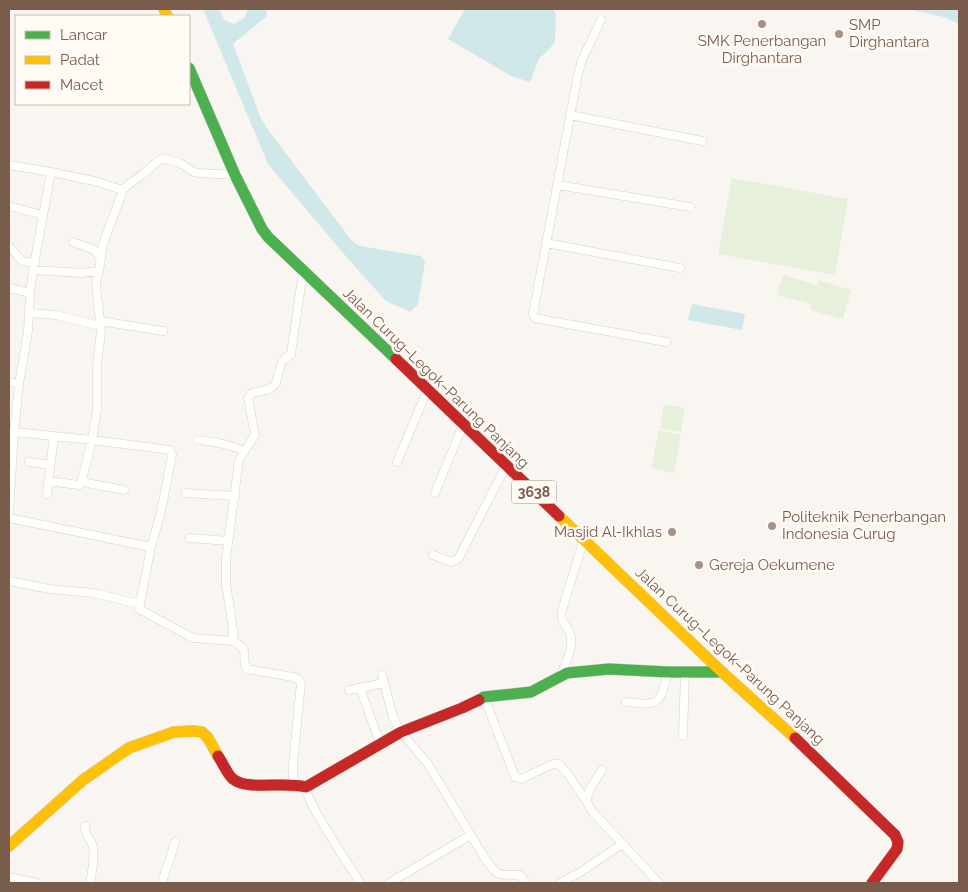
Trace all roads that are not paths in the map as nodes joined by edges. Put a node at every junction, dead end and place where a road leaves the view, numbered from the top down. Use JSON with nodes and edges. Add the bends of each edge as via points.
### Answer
{"nodes":[{"id":1,"x":600,"y":20,"type":"dead end"},
{"id":2,"x":190,"y":70,"type":"edge"},
{"id":3,"x":570,"y":115,"type":"junction"},
{"id":4,"x":702,"y":141,"type":"dead end"},
{"id":5,"x":9,"y":165,"type":"edge"},
{"id":6,"x":51,"y":172,"type":"junction"},
{"id":7,"x":235,"y":174,"type":"junction"},
{"id":8,"x":558,"y":185,"type":"junction"},
{"id":9,"x":123,"y":190,"type":"junction"},
{"id":10,"x":9,"y":206,"type":"edge"},
{"id":11,"x":690,"y":207,"type":"dead end"},
{"id":12,"x":43,"y":215,"type":"junction"},
{"id":13,"x":73,"y":242,"type":"dead end"},
{"id":14,"x":546,"y":243,"type":"junction"},
{"id":15,"x":9,"y":246,"type":"edge"},
{"id":16,"x":101,"y":260,"type":"junction"},
{"id":17,"x":34,"y":267,"type":"junction"},
{"id":18,"x":680,"y":268,"type":"dead end"},
{"id":19,"x":100,"y":271,"type":"junction"},
{"id":20,"x":303,"y":272,"type":"junction"},
{"id":21,"x":9,"y":288,"type":"edge"},
{"id":22,"x":30,"y":293,"type":"junction"},
{"id":23,"x":30,"y":313,"type":"junction"},
{"id":24,"x":100,"y":324,"type":"junction"},
{"id":25,"x":163,"y":331,"type":"dead end"},
{"id":26,"x":666,"y":342,"type":"dead end"},
{"id":27,"x":9,"y":382,"type":"edge"},
{"id":28,"x":19,"y":384,"type":"junction"},
{"id":29,"x":427,"y":391,"type":"junction"},
{"id":30,"x":463,"y":425,"type":"junction"},
{"id":31,"x":14,"y":432,"type":"junction"},
{"id":32,"x":54,"y":436,"type":"junction"},
{"id":33,"x":92,"y":440,"type":"junction"},
{"id":34,"x":199,"y":440,"type":"dead end"},
{"id":35,"x":244,"y":451,"type":"junction"},
{"id":36,"x":29,"y":462,"type":"dead end"},
{"id":37,"x":397,"y":462,"type":"dead end"},
{"id":38,"x":50,"y":465,"type":"junction"},
{"id":39,"x":506,"y":466,"type":"junction"},
{"id":40,"x":82,"y":480,"type":"junction"},
{"id":41,"x":48,"y":481,"type":"junction"},
{"id":42,"x":124,"y":490,"type":"dead end"},
{"id":43,"x":186,"y":493,"type":"dead end"},
{"id":44,"x":435,"y":493,"type":"dead end"},
{"id":45,"x":47,"y":494,"type":"dead end"},
{"id":46,"x":235,"y":496,"type":"junction"},
{"id":47,"x":9,"y":517,"type":"edge"},
{"id":48,"x":190,"y":538,"type":"dead end"},
{"id":49,"x":584,"y":539,"type":"junction"},
{"id":50,"x":228,"y":541,"type":"junction"},
{"id":51,"x":150,"y":547,"type":"junction"},
{"id":52,"x":433,"y":555,"type":"dead end"},
{"id":53,"x":9,"y":581,"type":"edge"},
{"id":54,"x":139,"y":604,"type":"junction"},
{"id":55,"x":233,"y":641,"type":"junction"},
{"id":56,"x":668,"y":672,"type":"junction"},
{"id":57,"x":685,"y":672,"type":"junction"},
{"id":58,"x":722,"y":672,"type":"junction"},
{"id":59,"x":560,"y":677,"type":"junction"},
{"id":60,"x":360,"y":688,"type":"junction"},
{"id":61,"x":349,"y":690,"type":"dead end"},
{"id":62,"x":484,"y":697,"type":"junction"},
{"id":63,"x":626,"y":702,"type":"dead end"},
{"id":64,"x":402,"y":732,"type":"junction"},
{"id":65,"x":683,"y":736,"type":"dead end"},
{"id":66,"x":380,"y":743,"type":"junction"},
{"id":67,"x":602,"y":770,"type":"dead end"},
{"id":68,"x":301,"y":785,"type":"junction"},
{"id":69,"x":587,"y":802,"type":"junction"},
{"id":70,"x":85,"y":826,"type":"dead end"},
{"id":71,"x":471,"y":835,"type":"junction"},
{"id":72,"x":175,"y":842,"type":"dead end"},
{"id":73,"x":622,"y":844,"type":"junction"},
{"id":74,"x":9,"y":846,"type":"edge"},
{"id":75,"x":9,"y":877,"type":"edge"},
{"id":76,"x":37,"y":883,"type":"edge"},
{"id":77,"x":90,"y":883,"type":"edge"},
{"id":78,"x":162,"y":883,"type":"edge"},
{"id":79,"x":360,"y":883,"type":"edge"},
{"id":80,"x":389,"y":883,"type":"edge"},
{"id":81,"x":526,"y":883,"type":"edge"},
{"id":82,"x":560,"y":883,"type":"edge"},
{"id":83,"x":658,"y":883,"type":"edge"},
{"id":84,"x":872,"y":883,"type":"edge"}],
"edges":[{"from":1,"to":3,"type":"street","via":[[582,60]]},
{"from":2,"to":7,"type":"main road","name":"Jalan Curug–Legok–Parung Panjang","number":"3638"},
{"from":3,"to":4,"type":"street"},
{"from":3,"to":8,"type":"street"},
{"from":5,"to":6,"type":"street"},
{"from":6,"to":9,"type":"street"},
{"from":6,"to":12,"type":"street"},
{"from":7,"to":9,"type":"street","via":[[194,172],[180,162],[164,158]]},
{"from":7,"to":20,"type":"main road","name":"Jalan Curug–Legok–Parung Panjang","number":"3638","via":[[264,233]]},
{"from":8,"to":11,"type":"street"},
{"from":8,"to":14,"type":"street"},
{"from":9,"to":16,"type":"street"},
{"from":10,"to":12,"type":"street"},
{"from":12,"to":17,"type":"street"},
{"from":13,"to":16,"type":"street","via":[[95,250]]},
{"from":14,"to":18,"type":"street"},
{"from":14,"to":26,"type":"street","via":[[533,314],[535,318]]},
{"from":15,"to":17,"type":"street","via":[[22,261]]},
{"from":16,"to":19,"type":"street"},
{"from":17,"to":19,"type":"street","via":[[82,273]]},
{"from":17,"to":22,"type":"street"},
{"from":19,"to":24,"type":"street","via":[[96,284]]},
{"from":20,"to":29,"type":"main road","name":"Jalan Curug–Legok–Parung Panjang","number":"3638"},
{"from":20,"to":35,"type":"street","via":[[291,354],[282,361],[276,383],[270,389],[249,395],[255,435]]},
{"from":21,"to":22,"type":"street"},
{"from":22,"to":23,"type":"street"},
{"from":23,"to":24,"type":"street"},
{"from":23,"to":28,"type":"street"},
{"from":24,"to":25,"type":"street"},
{"from":24,"to":33,"type":"street","via":[[97,410]]},
{"from":27,"to":28,"type":"street"},
{"from":28,"to":31,"type":"street"},
{"from":29,"to":30,"type":"main road","name":"Jalan Curug–Legok–Parung Panjang","number":"3638"},
{"from":29,"to":37,"type":"street"},
{"from":30,"to":39,"type":"main road","name":"Jalan Curug–Legok–Parung Panjang","number":"3638"},
{"from":30,"to":44,"type":"street"},
{"from":31,"to":32,"type":"street"},
{"from":31,"to":47,"type":"street"},
{"from":32,"to":33,"type":"street"},
{"from":32,"to":38,"type":"street"},
{"from":33,"to":40,"type":"street"},
{"from":33,"to":51,"type":"street","via":[[171,451],[172,461],[161,512]]},
{"from":34,"to":35,"type":"street","via":[[232,445]]},
{"from":35,"to":46,"type":"street","via":[[239,460]]},
{"from":36,"to":38,"type":"street"},
{"from":38,"to":41,"type":"street"},
{"from":39,"to":49,"type":"main road","name":"Jalan Curug–Legok–Parung Panjang","number":"3638"},
{"from":39,"to":52,"type":"street","via":[[458,559],[451,562]]},
{"from":40,"to":41,"type":"street","via":[[79,485]]},
{"from":40,"to":42,"type":"street"},
{"from":41,"to":45,"type":"street"},
{"from":43,"to":46,"type":"street"},
{"from":46,"to":50,"type":"street"},
{"from":47,"to":51,"type":"street"},
{"from":48,"to":50,"type":"street"},
{"from":49,"to":58,"type":"main road","name":"Jalan Curug–Legok–Parung Panjang","number":"3638"},
{"from":49,"to":59,"type":"street","via":[[562,610],[561,620],[569,631],[572,646]]},
{"from":50,"to":55,"type":"street","via":[[226,584]]},
{"from":51,"to":54,"type":"street"},
{"from":53,"to":54,"type":"street","via":[[94,593]]},
{"from":54,"to":55,"type":"street","via":[[141,611],[194,638]]},
{"from":55,"to":68,"type":"street","via":[[242,645],[247,669],[292,677],[300,683],[293,776]]},
{"from":56,"to":57,"type":"main road"},
{"from":56,"to":59,"type":"main road","via":[[603,669],[567,673]]},
{"from":56,"to":63,"type":"street","via":[[662,696],[657,701],[644,704]]},
{"from":57,"to":58,"type":"main road"},
{"from":57,"to":65,"type":"street"},
{"from":58,"to":84,"type":"main road","name":"Jalan Curug–Legok–Parung Panjang","number":"3638","via":[[895,834],[897,849]]},
{"from":59,"to":62,"type":"main road","via":[[531,692]]},
{"from":60,"to":61,"type":"street"},
{"from":60,"to":64,"type":"street","via":[[383,679],[393,717]]},
{"from":60,"to":66,"type":"street"},
{"from":62,"to":64,"type":"main road"},
{"from":62,"to":69,"type":"street","via":[[518,780],[559,764]]},
{"from":64,"to":66,"type":"main road"},
{"from":64,"to":71,"type":"street","via":[[428,764]]},
{"from":66,"to":68,"type":"main road","via":[[348,764]]},
{"from":67,"to":69,"type":"street"},
{"from":68,"to":74,"type":"main road","via":[[241,785],[231,778],[202,732],[174,732],[144,741],[123,752],[84,780]]},
{"from":68,"to":79,"type":"street"},
{"from":69,"to":73,"type":"street"},
{"from":70,"to":77,"type":"street","via":[[86,836],[92,841],[94,858]]},
{"from":71,"to":80,"type":"street"},
{"from":71,"to":81,"type":"street","via":[[496,872],[504,876],[520,875]]},
{"from":72,"to":78,"type":"street"},
{"from":73,"to":82,"type":"street"},
{"from":73,"to":83,"type":"street"},
{"from":75,"to":76,"type":"street"}]}
